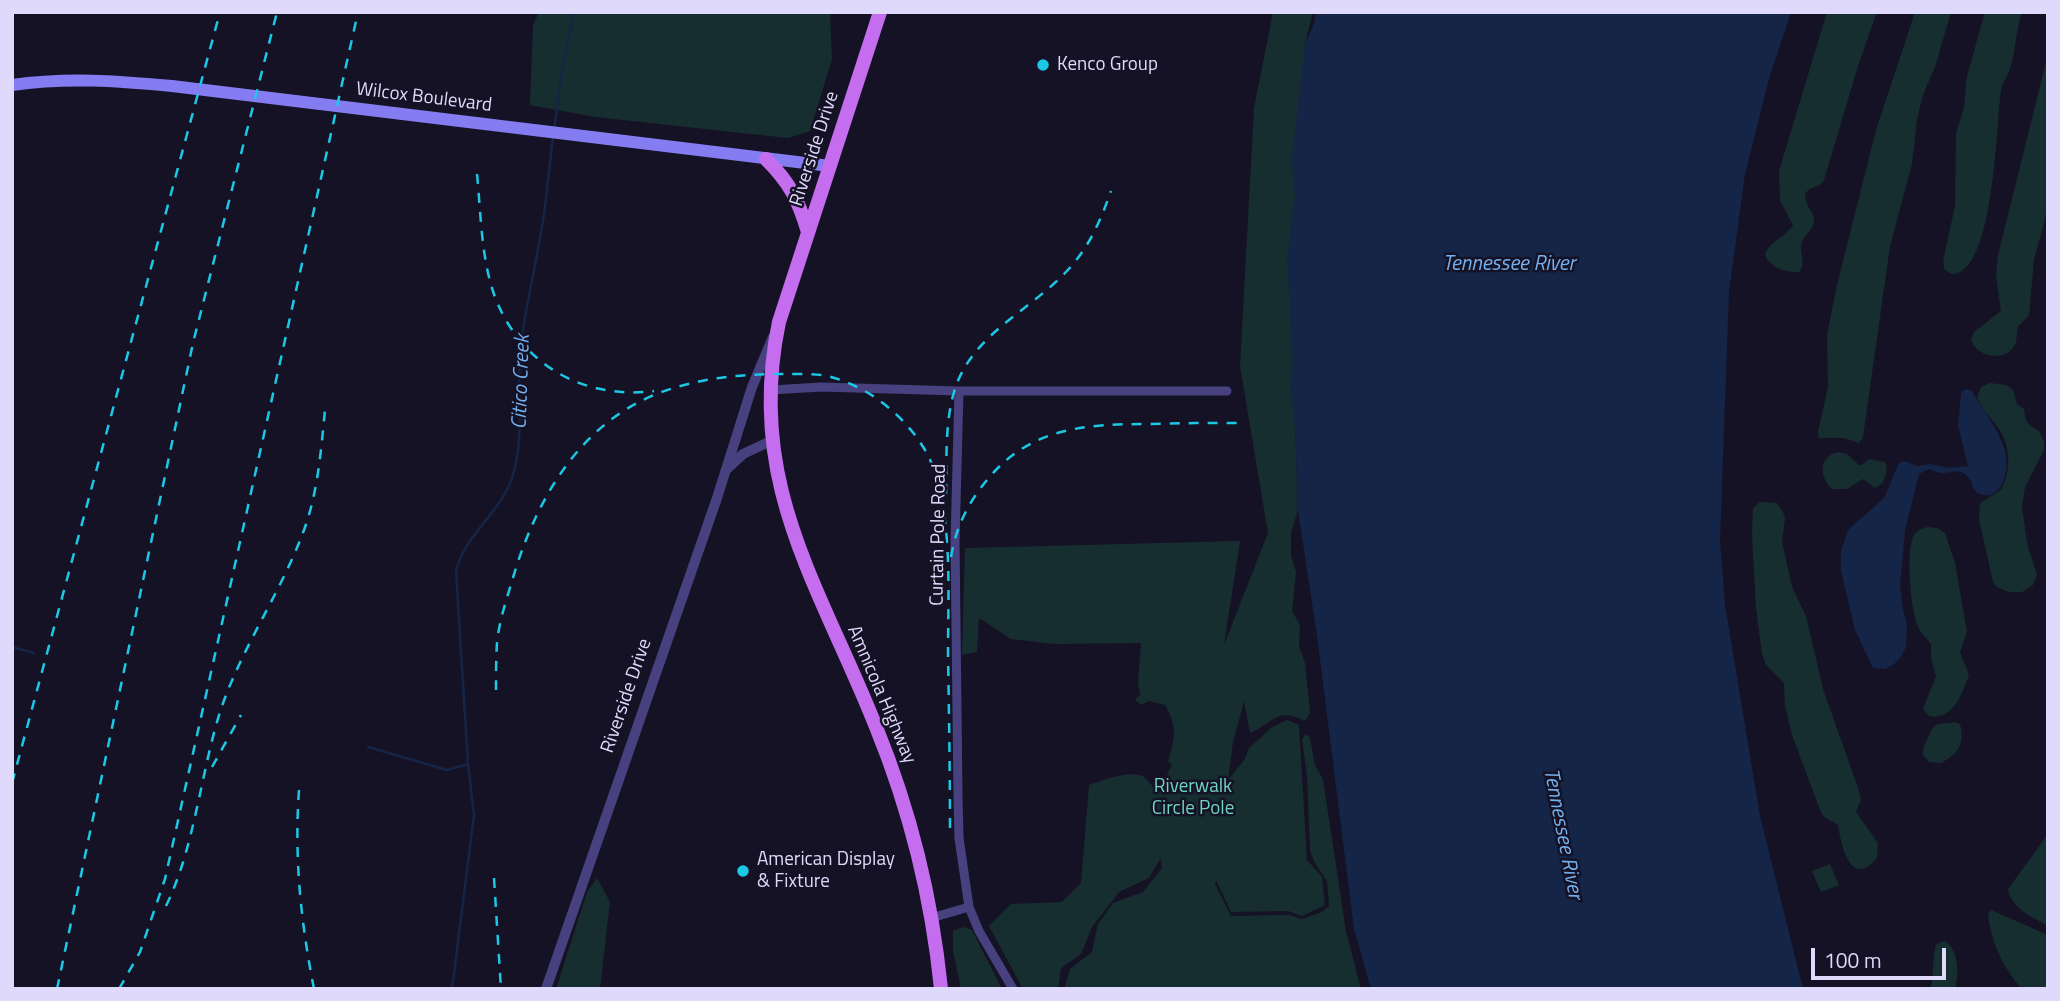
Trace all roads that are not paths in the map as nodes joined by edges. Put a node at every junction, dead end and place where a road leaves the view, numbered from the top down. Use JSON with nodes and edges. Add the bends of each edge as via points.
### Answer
{"nodes":[{"id":1,"x":880,"y":12,"type":"edge"},
{"id":2,"x":12,"y":85,"type":"edge"},
{"id":3,"x":766,"y":159,"type":"junction"},
{"id":4,"x":830,"y":166,"type":"junction"},
{"id":5,"x":808,"y":232,"type":"junction"},
{"id":6,"x":779,"y":322,"type":"junction"},
{"id":7,"x":771,"y":390,"type":"junction"},
{"id":8,"x":959,"y":391,"type":"junction"},
{"id":9,"x":1227,"y":391,"type":"dead end"},
{"id":10,"x":772,"y":421,"type":"joint"},
{"id":11,"x":773,"y":440,"type":"junction"},
{"id":12,"x":725,"y":471,"type":"junction"},
{"id":13,"x":969,"y":907,"type":"junction"},
{"id":14,"x":931,"y":918,"type":"junction"},
{"id":15,"x":546,"y":989,"type":"edge"},
{"id":16,"x":941,"y":989,"type":"edge"},
{"id":17,"x":1013,"y":989,"type":"edge"}],
"edges":[{"from":1,"to":4,"type":"main road","name":"Riverside Drive"},
{"from":2,"to":3,"type":"main road","name":"Wilcox Boulevard","via":[[88,79],[172,86]]},
{"from":3,"to":4,"type":"main road","name":"Wilcox Boulevard"},
{"from":3,"to":5,"type":"main road","via":[[794,193]]},
{"from":4,"to":5,"type":"main road","name":"Riverside Drive"},
{"from":5,"to":6,"type":"main road","name":"Riverside Drive"},
{"from":6,"to":7,"type":"main road","name":"Riverside Drive"},
{"from":6,"to":12,"type":"street","name":"Riverside Drive"},
{"from":7,"to":8,"type":"street"},
{"from":7,"to":10,"type":"main road","name":"Riverside Drive"},
{"from":8,"to":9,"type":"street"},
{"from":8,"to":13,"type":"street","name":"Curtain Pole Road","via":[[955,541],[958,796]]},
{"from":10,"to":11,"type":"main road","name":"Amnicola Highway"},
{"from":11,"to":12,"type":"street","via":[[743,454]]},
{"from":11,"to":14,"type":"main road","name":"Amnicola Highway","via":[[791,529],[895,776]]},
{"from":12,"to":15,"type":"street","name":"Riverside Drive"},
{"from":13,"to":14,"type":"street"},
{"from":13,"to":17,"type":"street","name":"Curtain Pole Road"},
{"from":14,"to":16,"type":"main road","name":"Amnicola Highway"}]}
